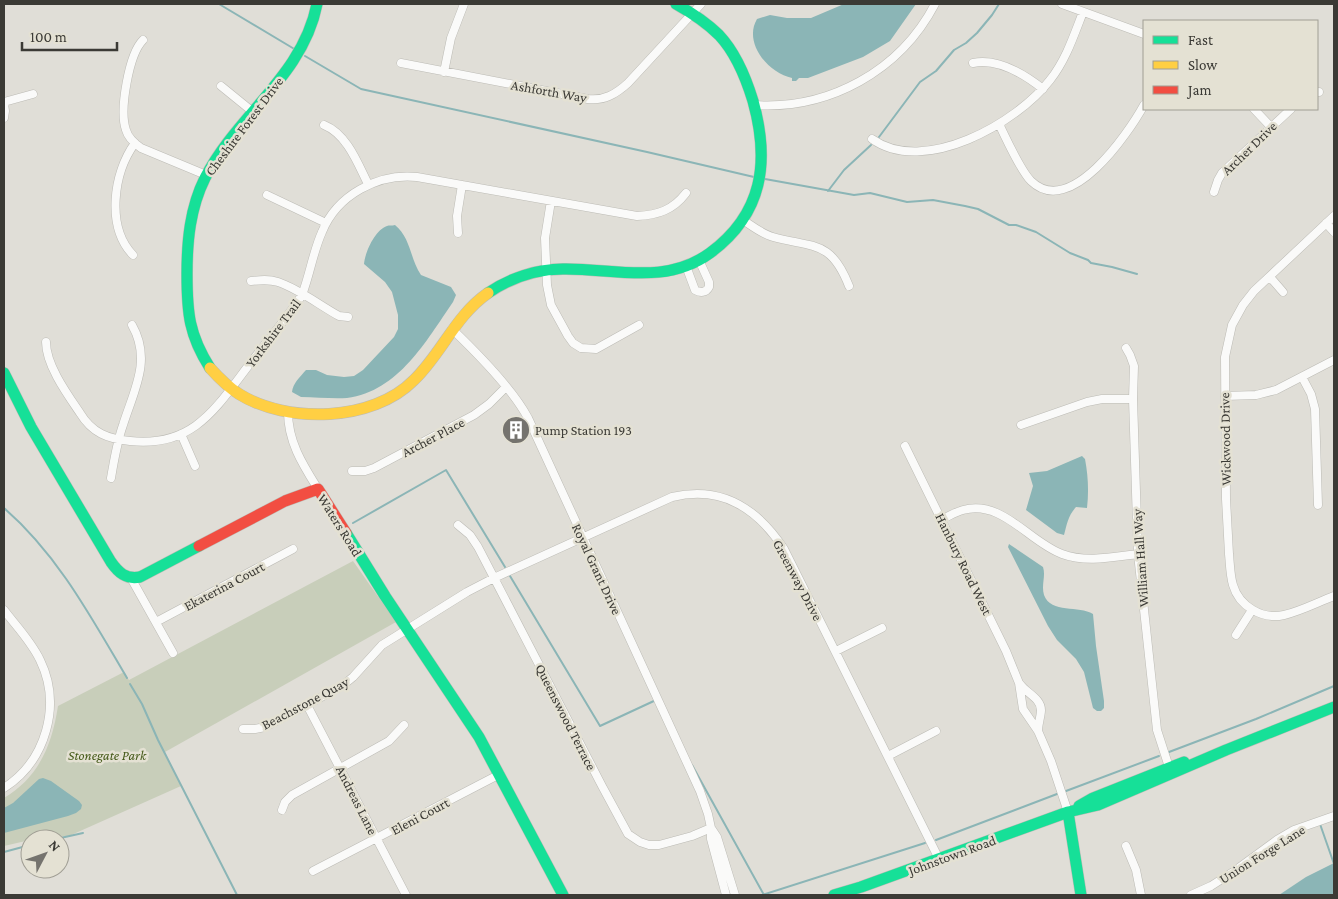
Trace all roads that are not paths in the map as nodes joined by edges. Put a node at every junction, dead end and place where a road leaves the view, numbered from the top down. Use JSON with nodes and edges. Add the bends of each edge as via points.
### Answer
{"nodes":[{"id":1,"x":317,"y":4,"type":"edge"},
{"id":2,"x":464,"y":4,"type":"edge"},
{"id":3,"x":676,"y":4,"type":"edge"},
{"id":4,"x":701,"y":4,"type":"edge"},
{"id":5,"x":935,"y":4,"type":"edge"},
{"id":6,"x":1062,"y":4,"type":"edge"},
{"id":7,"x":1083,"y":12,"type":"junction"},
{"id":8,"x":692,"y":13,"type":"junction"},
{"id":9,"x":1143,"y":34,"type":"edge"},
{"id":10,"x":143,"y":40,"type":"dead end"},
{"id":11,"x":401,"y":63,"type":"dead end"},
{"id":12,"x":973,"y":63,"type":"dead end"},
{"id":13,"x":444,"y":72,"type":"junction"},
{"id":14,"x":221,"y":86,"type":"dead end"},
{"id":15,"x":1043,"y":89,"type":"junction"},
{"id":16,"x":33,"y":94,"type":"dead end"},
{"id":17,"x":4,"y":103,"type":"edge"},
{"id":18,"x":754,"y":105,"type":"junction"},
{"id":19,"x":1143,"y":107,"type":"edge"},
{"id":20,"x":1255,"y":110,"type":"edge"},
{"id":21,"x":1290,"y":110,"type":"edge"},
{"id":22,"x":253,"y":112,"type":"junction"},
{"id":23,"x":4,"y":118,"type":"edge"},
{"id":24,"x":999,"y":124,"type":"junction"},
{"id":25,"x":324,"y":125,"type":"dead end"},
{"id":26,"x":1271,"y":127,"type":"junction"},
{"id":27,"x":872,"y":139,"type":"dead end"},
{"id":28,"x":135,"y":144,"type":"junction"},
{"id":29,"x":206,"y":175,"type":"junction"},
{"id":30,"x":368,"y":184,"type":"junction"},
{"id":31,"x":462,"y":185,"type":"junction"},
{"id":32,"x":1214,"y":192,"type":"dead end"},
{"id":33,"x":686,"y":193,"type":"dead end"},
{"id":34,"x":267,"y":195,"type":"dead end"},
{"id":35,"x":551,"y":202,"type":"junction"},
{"id":36,"x":1334,"y":216,"type":"edge"},
{"id":37,"x":742,"y":220,"type":"junction"},
{"id":38,"x":326,"y":223,"type":"junction"},
{"id":39,"x":1326,"y":223,"type":"junction"},
{"id":40,"x":1334,"y":232,"type":"edge"},
{"id":41,"x":458,"y":233,"type":"dead end"},
{"id":42,"x":133,"y":255,"type":"dead end"},
{"id":43,"x":698,"y":260,"type":"junction"},
{"id":44,"x":686,"y":266,"type":"junction"},
{"id":45,"x":547,"y":270,"type":"junction"},
{"id":46,"x":1270,"y":276,"type":"junction"},
{"id":47,"x":251,"y":281,"type":"dead end"},
{"id":48,"x":849,"y":286,"type":"dead end"},
{"id":49,"x":1283,"y":292,"type":"dead end"},
{"id":50,"x":302,"y":295,"type":"junction"},
{"id":51,"x":348,"y":317,"type":"dead end"},
{"id":52,"x":132,"y":325,"type":"dead end"},
{"id":53,"x":639,"y":325,"type":"dead end"},
{"id":54,"x":452,"y":328,"type":"junction"},
{"id":55,"x":46,"y":342,"type":"dead end"},
{"id":56,"x":1126,"y":348,"type":"dead end"},
{"id":57,"x":1334,"y":360,"type":"edge"},
{"id":58,"x":4,"y":374,"type":"edge"},
{"id":59,"x":1302,"y":377,"type":"junction"},
{"id":60,"x":506,"y":387,"type":"junction"},
{"id":61,"x":231,"y":388,"type":"junction"},
{"id":62,"x":1225,"y":396,"type":"junction"},
{"id":63,"x":1133,"y":399,"type":"junction"},
{"id":64,"x":288,"y":412,"type":"junction"},
{"id":65,"x":1021,"y":425,"type":"dead end"},
{"id":66,"x":181,"y":434,"type":"junction"},
{"id":67,"x":118,"y":440,"type":"junction"},
{"id":68,"x":904,"y":446,"type":"dead end"},
{"id":69,"x":195,"y":466,"type":"dead end"},
{"id":70,"x":352,"y":471,"type":"dead end"},
{"id":71,"x":111,"y":478,"type":"dead end"},
{"id":72,"x":318,"y":489,"type":"junction"},
{"id":73,"x":1318,"y":505,"type":"dead end"},
{"id":74,"x":942,"y":519,"type":"junction"},
{"id":75,"x":458,"y":526,"type":"dead end"},
{"id":76,"x":582,"y":537,"type":"junction"},
{"id":77,"x":293,"y":549,"type":"dead end"},
{"id":78,"x":1138,"y":554,"type":"junction"},
{"id":79,"x":131,"y":578,"type":"junction"},
{"id":80,"x":494,"y":578,"type":"junction"},
{"id":81,"x":1334,"y":596,"type":"edge"},
{"id":82,"x":4,"y":610,"type":"edge"},
{"id":83,"x":1252,"y":610,"type":"junction"},
{"id":84,"x":156,"y":622,"type":"junction"},
{"id":85,"x":407,"y":628,"type":"junction"},
{"id":86,"x":882,"y":628,"type":"dead end"},
{"id":87,"x":1236,"y":635,"type":"dead end"},
{"id":88,"x":836,"y":652,"type":"junction"},
{"id":89,"x":174,"y":653,"type":"dead end"},
{"id":90,"x":1019,"y":683,"type":"junction"},
{"id":91,"x":307,"y":705,"type":"junction"},
{"id":92,"x":1334,"y":707,"type":"edge"},
{"id":93,"x":404,"y":726,"type":"dead end"},
{"id":94,"x":243,"y":729,"type":"dead end"},
{"id":95,"x":936,"y":731,"type":"dead end"},
{"id":96,"x":1038,"y":731,"type":"junction"},
{"id":97,"x":1226,"y":750,"type":"junction"},
{"id":98,"x":888,"y":756,"type":"junction"},
{"id":99,"x":1169,"y":767,"type":"junction"},
{"id":100,"x":340,"y":768,"type":"junction"},
{"id":101,"x":500,"y":774,"type":"junction"},
{"id":102,"x":4,"y":788,"type":"edge"},
{"id":103,"x":282,"y":810,"type":"dead end"},
{"id":104,"x":1068,"y":812,"type":"junction"},
{"id":105,"x":1334,"y":816,"type":"edge"},
{"id":106,"x":711,"y":828,"type":"junction"},
{"id":107,"x":377,"y":839,"type":"junction"},
{"id":108,"x":1126,"y":846,"type":"dead end"},
{"id":109,"x":940,"y":859,"type":"junction"},
{"id":110,"x":313,"y":871,"type":"dead end"},
{"id":111,"x":406,"y":895,"type":"edge"},
{"id":112,"x":563,"y":895,"type":"edge"},
{"id":113,"x":726,"y":895,"type":"edge"},
{"id":114,"x":735,"y":895,"type":"edge"},
{"id":115,"x":834,"y":895,"type":"edge"},
{"id":116,"x":1080,"y":895,"type":"edge"},
{"id":117,"x":1141,"y":895,"type":"edge"},
{"id":118,"x":1190,"y":895,"type":"edge"}],
"edges":[{"from":1,"to":22,"type":"street","name":"Cheshire Forest Drive","via":[[311,31],[300,52]]},
{"from":2,"to":13,"type":"street","via":[[451,38]]},
{"from":3,"to":8,"type":"street","name":"Cheshire Forest Drive"},
{"from":4,"to":8,"type":"street","name":"Ashforth Way"},
{"from":5,"to":18,"type":"street","via":[[910,41],[889,62],[861,81],[803,102]]},
{"from":6,"to":7,"type":"street"},
{"from":7,"to":9,"type":"street"},
{"from":7,"to":15,"type":"street","via":[[1064,59]]},
{"from":8,"to":13,"type":"street","name":"Ashforth Way","via":[[628,83],[601,99]]},
{"from":8,"to":18,"type":"street","name":"Cheshire Forest Drive","via":[[717,33],[732,52],[746,77]]},
{"from":10,"to":28,"type":"street","via":[[133,57],[122,115],[126,131]]},
{"from":11,"to":13,"type":"street","name":"Ashforth Way"},
{"from":12,"to":15,"type":"street","via":[[990,62],[1016,71]]},
{"from":14,"to":22,"type":"street"},
{"from":15,"to":24,"type":"street","via":[[1026,106]]},
{"from":16,"to":17,"type":"street"},
{"from":17,"to":23,"type":"street"},
{"from":18,"to":37,"type":"street","name":"Cheshire Forest Drive","via":[[762,163],[757,189]]},
{"from":19,"to":24,"type":"street","via":[[1114,149],[1081,181],[1064,190],[1046,190],[1031,180]]},
{"from":20,"to":26,"type":"street"},
{"from":21,"to":26,"type":"street","name":"Archer Drive"},
{"from":22,"to":29,"type":"street","name":"Cheshire Forest Drive"},
{"from":24,"to":27,"type":"street","via":[[959,142],[922,150],[900,150]]},
{"from":25,"to":30,"type":"street","via":[[335,130],[346,144]]},
{"from":26,"to":32,"type":"street","name":"Archer Drive","via":[[1222,173]]},
{"from":28,"to":29,"type":"street"},
{"from":28,"to":42,"type":"street","via":[[120,172],[116,205],[118,230]]},
{"from":29,"to":61,"type":"street","name":"Cheshire Forest Drive","via":[[190,225],[186,257],[188,304],[191,326],[201,353],[215,374]]},
{"from":30,"to":31,"type":"street","name":"Yorkshire Trail","via":[[408,176]]},
{"from":30,"to":38,"type":"street","name":"Yorkshire Trail","via":[[342,203]]},
{"from":31,"to":35,"type":"street","name":"Yorkshire Trail"},
{"from":31,"to":41,"type":"street"},
{"from":33,"to":35,"type":"street","name":"Yorkshire Trail","via":[[672,207],[650,215],[627,215]]},
{"from":34,"to":38,"type":"street"},
{"from":35,"to":45,"type":"street","via":[[545,238]]},
{"from":36,"to":39,"type":"street","name":"Wickwood Drive"},
{"from":37,"to":43,"type":"street","name":"Cheshire Forest Drive","via":[[725,240]]},
{"from":37,"to":48,"type":"street","via":[[767,234],[822,249],[842,269]]},
{"from":38,"to":50,"type":"street","name":"Yorkshire Trail"},
{"from":39,"to":40,"type":"street"},
{"from":39,"to":46,"type":"street","name":"Wickwood Drive"},
{"from":43,"to":44,"type":"street","name":"Cheshire Forest Drive"},
{"from":43,"to":44,"type":"street","via":[[709,282],[706,291],[695,290]]},
{"from":44,"to":45,"type":"street","name":"Cheshire Forest Drive","via":[[647,274],[572,267]]},
{"from":45,"to":53,"type":"street","via":[[551,305],[576,346],[584,350],[596,349]]},
{"from":45,"to":54,"type":"street","name":"Cheshire Forest Drive","via":[[516,278],[490,292]]},
{"from":46,"to":49,"type":"street"},
{"from":46,"to":62,"type":"street","name":"Wickwood Drive","via":[[1243,305],[1232,325],[1224,358]]},
{"from":47,"to":50,"type":"street","via":[[277,282]]},
{"from":50,"to":51,"type":"street","via":[[340,316]]},
{"from":50,"to":61,"type":"street","name":"Yorkshire Trail"},
{"from":52,"to":67,"type":"street","via":[[141,348],[141,365]]},
{"from":54,"to":60,"type":"street","name":"Royal Grant Drive"},
{"from":54,"to":64,"type":"street","name":"Cheshire Forest Drive","via":[[415,380],[387,400],[365,409],[341,413]]},
{"from":55,"to":67,"type":"street","name":"Yorkshire Trail","via":[[51,365],[86,422],[98,434]]},
{"from":56,"to":63,"type":"street","name":"William Hall Way","via":[[1134,366]]},
{"from":57,"to":59,"type":"street"},
{"from":58,"to":79,"type":"street","via":[[31,427],[108,557],[120,572]]},
{"from":59,"to":62,"type":"street","via":[[1269,392]]},
{"from":59,"to":73,"type":"street","via":[[1315,409]]},
{"from":60,"to":70,"type":"street","name":"Archer Place","via":[[474,415],[374,468]]},
{"from":60,"to":76,"type":"street","name":"Royal Grant Drive","via":[[528,418]]},
{"from":61,"to":64,"type":"street","name":"Cheshire Forest Drive","via":[[260,405]]},
{"from":61,"to":66,"type":"street","name":"Yorkshire Trail","via":[[212,414]]},
{"from":62,"to":83,"type":"street","name":"Wickwood Drive","via":[[1226,499],[1232,582],[1237,595]]},
{"from":63,"to":65,"type":"street","via":[[1087,402]]},
{"from":63,"to":78,"type":"street","name":"William Hall Way"},
{"from":64,"to":72,"type":"street","via":[[295,449]]},
{"from":66,"to":67,"type":"street","name":"Yorkshire Trail","via":[[152,442]]},
{"from":66,"to":69,"type":"street"},
{"from":67,"to":71,"type":"street"},
{"from":68,"to":74,"type":"street","name":"Hanbury Road West"},
{"from":72,"to":79,"type":"street","name":"Waters Road","via":[[285,501],[140,577]]},
{"from":72,"to":85,"type":"street","name":"Waters Road"},
{"from":74,"to":78,"type":"street","via":[[963,510],[984,509],[1003,517],[1062,554],[1092,559]]},
{"from":74,"to":90,"type":"street","name":"Hanbury Road West"},
{"from":75,"to":80,"type":"street","name":"Queenswood Terrace","via":[[470,535]]},
{"from":76,"to":80,"type":"street","name":"Greenway Drive"},
{"from":76,"to":88,"type":"street","name":"Greenway Drive","via":[[679,495],[712,495],[733,501],[755,515],[776,538]]},
{"from":76,"to":106,"type":"street","name":"Royal Grant Drive","via":[[700,791]]},
{"from":77,"to":84,"type":"street","name":"Ekaterina Court"},
{"from":78,"to":99,"type":"street","name":"William Hall Way","via":[[1157,730]]},
{"from":79,"to":84,"type":"street"},
{"from":80,"to":85,"type":"street","name":"Greenway Drive"},
{"from":80,"to":106,"type":"street","name":"Queenswood Terrace","via":[[628,834],[640,842],[659,845]]},
{"from":81,"to":83,"type":"street","via":[[1285,615],[1268,616]]},
{"from":82,"to":102,"type":"street","via":[[41,662],[50,703],[47,728],[36,755],[23,773]]},
{"from":83,"to":87,"type":"street"},
{"from":84,"to":89,"type":"street"},
{"from":85,"to":91,"type":"street","name":"Beachstone Quay","via":[[382,645],[347,682]]},
{"from":85,"to":101,"type":"street","name":"Waters Road"},
{"from":86,"to":88,"type":"street"},
{"from":88,"to":98,"type":"street","name":"Greenway Drive"},
{"from":90,"to":96,"type":"street","name":"Hanbury Road West","via":[[1023,710]]},
{"from":90,"to":96,"type":"street","name":"Hanbury Road West","via":[[1039,703]]},
{"from":91,"to":94,"type":"street","name":"Beachstone Quay","via":[[265,727]]},
{"from":91,"to":100,"type":"street","name":"Andreas Lane"},
{"from":92,"to":97,"type":"street","name":"Johnstown Road"},
{"from":93,"to":100,"type":"street","via":[[389,741]]},
{"from":95,"to":98,"type":"street"},
{"from":96,"to":104,"type":"street","name":"Hanbury Road West"},
{"from":97,"to":99,"type":"street","name":"Johnstown Road"},
{"from":97,"to":104,"type":"street","name":"Johnstown Road","via":[[1098,805]]},
{"from":98,"to":109,"type":"street","name":"Greenway Drive"},
{"from":99,"to":104,"type":"street","name":"Johnstown Road","via":[[1093,798]]},
{"from":100,"to":103,"type":"street","via":[[292,795]]},
{"from":100,"to":107,"type":"street","name":"Andreas Lane"},
{"from":101,"to":107,"type":"street","name":"Eleni Court"},
{"from":101,"to":112,"type":"street","name":"Waters Road"},
{"from":104,"to":109,"type":"street","name":"Johnstown Road"},
{"from":104,"to":116,"type":"street","name":"Hanbury Road West"},
{"from":105,"to":118,"type":"street","name":"Union Forge Lane","via":[[1294,830],[1211,886]]},
{"from":106,"to":113,"type":"street","name":"Royal Grant Drive"},
{"from":106,"to":114,"type":"street","name":"Royal Grant Drive","via":[[717,837]]},
{"from":107,"to":110,"type":"street","name":"Eleni Court"},
{"from":107,"to":111,"type":"street","name":"Andreas Lane"},
{"from":108,"to":117,"type":"street","via":[[1136,870]]},
{"from":109,"to":115,"type":"street","name":"Johnstown Road"}]}
